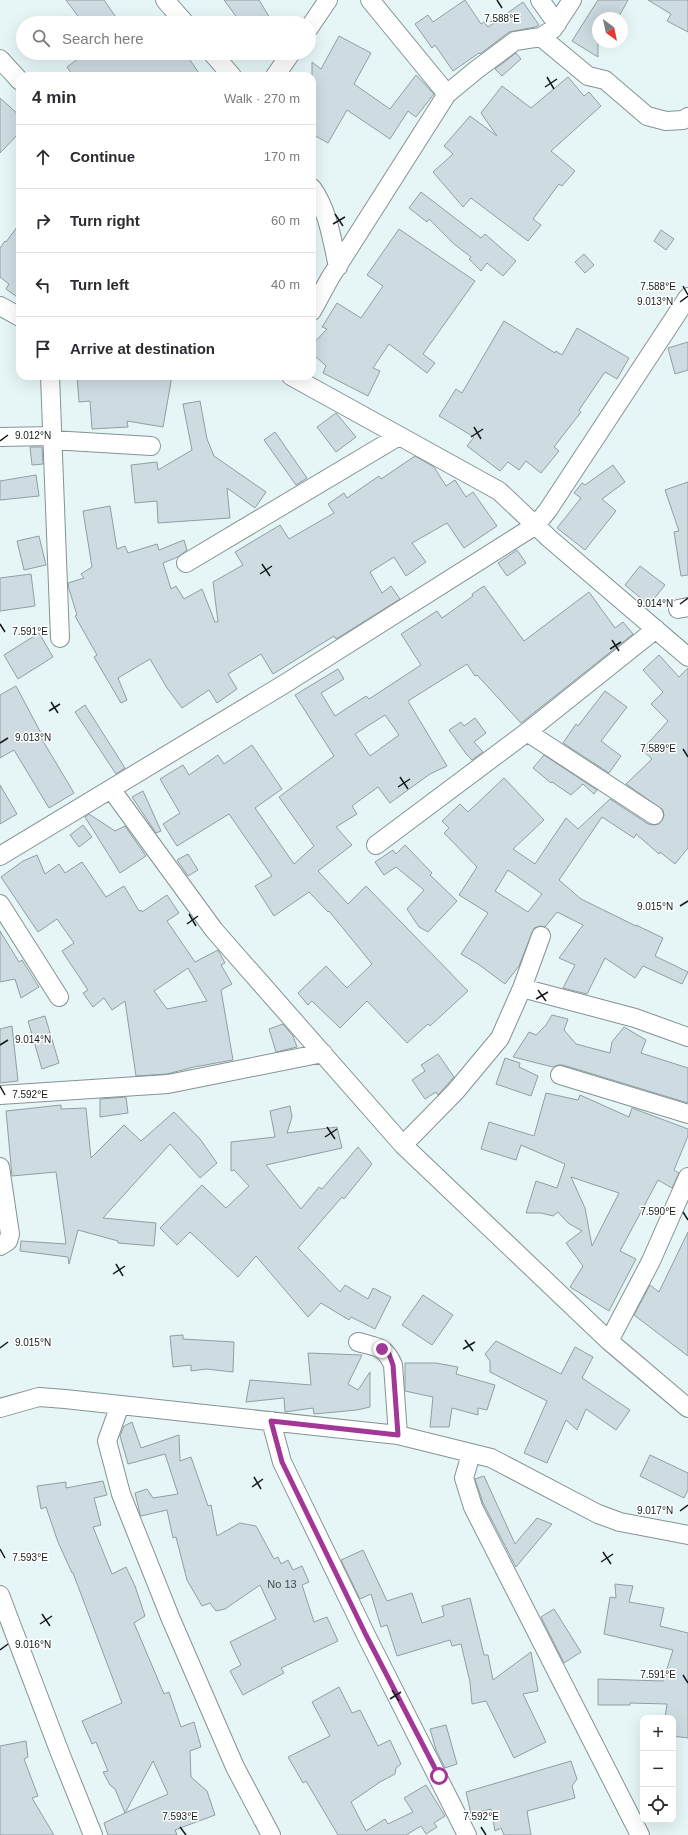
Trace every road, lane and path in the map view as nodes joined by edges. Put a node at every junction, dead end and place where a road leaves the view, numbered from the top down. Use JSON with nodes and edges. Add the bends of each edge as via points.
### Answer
{"nodes":[{"id":1,"x":165,"y":0,"type":"edge"},
{"id":2,"x":328,"y":0,"type":"edge"},
{"id":3,"x":370,"y":0,"type":"edge"},
{"id":4,"x":540,"y":0,"type":"edge"},
{"id":5,"x":572,"y":0,"type":"edge"},
{"id":6,"x":179,"y":16,"type":"edge"},
{"id":7,"x":316,"y":18,"type":"edge"},
{"id":8,"x":557,"y":24,"type":"junction"},
{"id":9,"x":541,"y":37,"type":"junction"},
{"id":10,"x":0,"y":60,"type":"edge"},
{"id":11,"x":218,"y":60,"type":"edge"},
{"id":12,"x":286,"y":60,"type":"edge"},
{"id":13,"x":229,"y":72,"type":"edge"},
{"id":14,"x":278,"y":72,"type":"edge"},
{"id":15,"x":16,"y":77,"type":"edge"},
{"id":16,"x":447,"y":94,"type":"junction"},
{"id":17,"x":688,"y":118,"type":"edge"},
{"id":18,"x":316,"y":194,"type":"edge"},
{"id":19,"x":338,"y":267,"type":"junction"},
{"id":20,"x":688,"y":297,"type":"edge"},
{"id":21,"x":316,"y":304,"type":"edge"},
{"id":22,"x":0,"y":306,"type":"edge"},
{"id":23,"x":16,"y":315,"type":"edge"},
{"id":24,"x":50,"y":380,"type":"edge"},
{"id":25,"x":298,"y":380,"type":"edge"},
{"id":26,"x":399,"y":436,"type":"junction"},
{"id":27,"x":0,"y":437,"type":"edge"},
{"id":28,"x":52,"y":438,"type":"junction"},
{"id":29,"x":151,"y":446,"type":"dead end"},
{"id":30,"x":536,"y":526,"type":"junction"},
{"id":31,"x":186,"y":563,"type":"dead end"},
{"id":32,"x":656,"y":629,"type":"junction"},
{"id":33,"x":60,"y":638,"type":"dead end"},
{"id":34,"x":688,"y":657,"type":"edge"},
{"id":35,"x":526,"y":732,"type":"junction"},
{"id":36,"x":111,"y":789,"type":"junction"},
{"id":37,"x":654,"y":815,"type":"dead end"},
{"id":38,"x":376,"y":846,"type":"dead end"},
{"id":39,"x":0,"y":856,"type":"edge"},
{"id":40,"x":0,"y":904,"type":"edge"},
{"id":41,"x":541,"y":936,"type":"dead end"},
{"id":42,"x":522,"y":988,"type":"junction"},
{"id":43,"x":60,"y":997,"type":"dead end"},
{"id":44,"x":688,"y":1037,"type":"edge"},
{"id":45,"x":323,"y":1053,"type":"junction"},
{"id":46,"x":560,"y":1075,"type":"dead end"},
{"id":47,"x":0,"y":1095,"type":"edge"},
{"id":48,"x":688,"y":1114,"type":"edge"},
{"id":49,"x":403,"y":1145,"type":"junction"},
{"id":50,"x":0,"y":1167,"type":"edge"},
{"id":51,"x":688,"y":1177,"type":"edge"},
{"id":52,"x":0,"y":1246,"type":"edge"},
{"id":53,"x":609,"y":1341,"type":"junction"},
{"id":54,"x":358,"y":1342,"type":"dead end"},
{"id":55,"x":120,"y":1404,"type":"junction"},
{"id":56,"x":0,"y":1408,"type":"edge"},
{"id":57,"x":688,"y":1408,"type":"edge"},
{"id":58,"x":271,"y":1421,"type":"junction"},
{"id":59,"x":398,"y":1435,"type":"junction"},
{"id":60,"x":471,"y":1454,"type":"junction"},
{"id":61,"x":688,"y":1535,"type":"edge"},
{"id":62,"x":0,"y":1595,"type":"edge"},
{"id":63,"x":93,"y":1835,"type":"edge"},
{"id":64,"x":271,"y":1835,"type":"edge"},
{"id":65,"x":468,"y":1835,"type":"edge"},
{"id":66,"x":640,"y":1835,"type":"edge"}],
"edges":[{"from":1,"to":6,"type":"street"},
{"from":2,"to":7,"type":"street"},
{"from":3,"to":16,"type":"street"},
{"from":4,"to":8,"type":"street"},
{"from":5,"to":8,"type":"street"},
{"from":8,"to":9,"type":"street"},
{"from":9,"to":16,"type":"street","via":[[515,41]]},
{"from":9,"to":17,"type":"street","via":[[588,76],[605,80],[647,116],[666,121]]},
{"from":10,"to":15,"type":"street"},
{"from":11,"to":13,"type":"street"},
{"from":12,"to":14,"type":"street"},
{"from":16,"to":19,"type":"street"},
{"from":18,"to":19,"type":"street","via":[[329,228]]},
{"from":19,"to":21,"type":"street"},
{"from":20,"to":30,"type":"street"},
{"from":22,"to":23,"type":"street"},
{"from":24,"to":28,"type":"street"},
{"from":25,"to":26,"type":"street"},
{"from":26,"to":30,"type":"street","via":[[499,491]]},
{"from":26,"to":31,"type":"street"},
{"from":27,"to":28,"type":"street"},
{"from":28,"to":29,"type":"street"},
{"from":28,"to":33,"type":"street"},
{"from":30,"to":32,"type":"street"},
{"from":30,"to":36,"type":"street","via":[[286,684]]},
{"from":32,"to":34,"type":"street"},
{"from":32,"to":35,"type":"street"},
{"from":35,"to":37,"type":"street"},
{"from":35,"to":38,"type":"street"},
{"from":36,"to":39,"type":"street"},
{"from":36,"to":45,"type":"street","via":[[214,930]]},
{"from":40,"to":43,"type":"street"},
{"from":41,"to":42,"type":"street"},
{"from":42,"to":44,"type":"street","via":[[635,1018]]},
{"from":42,"to":49,"type":"street","via":[[500,1038],[487,1056]]},
{"from":45,"to":47,"type":"street","via":[[168,1084]]},
{"from":45,"to":49,"type":"street"},
{"from":46,"to":48,"type":"street"},
{"from":49,"to":53,"type":"street"},
{"from":50,"to":52,"type":"street","via":[[10,1234],[8,1241]]},
{"from":51,"to":53,"type":"street","via":[[651,1261]]},
{"from":53,"to":57,"type":"street"},
{"from":54,"to":59,"type":"street","via":[[382,1349],[389,1354],[393,1365]]},
{"from":55,"to":56,"type":"street","via":[[39,1398]]},
{"from":55,"to":58,"type":"street"},
{"from":55,"to":64,"type":"street","via":[[107,1440],[121,1494],[170,1617],[235,1767]]},
{"from":58,"to":59,"type":"street"},
{"from":58,"to":65,"type":"street","via":[[282,1462],[366,1635]]},
{"from":59,"to":60,"type":"street"},
{"from":60,"to":61,"type":"street","via":[[504,1464],[598,1514],[620,1522]]},
{"from":60,"to":66,"type":"street","via":[[464,1478],[474,1507]]},
{"from":62,"to":63,"type":"street"}]}
